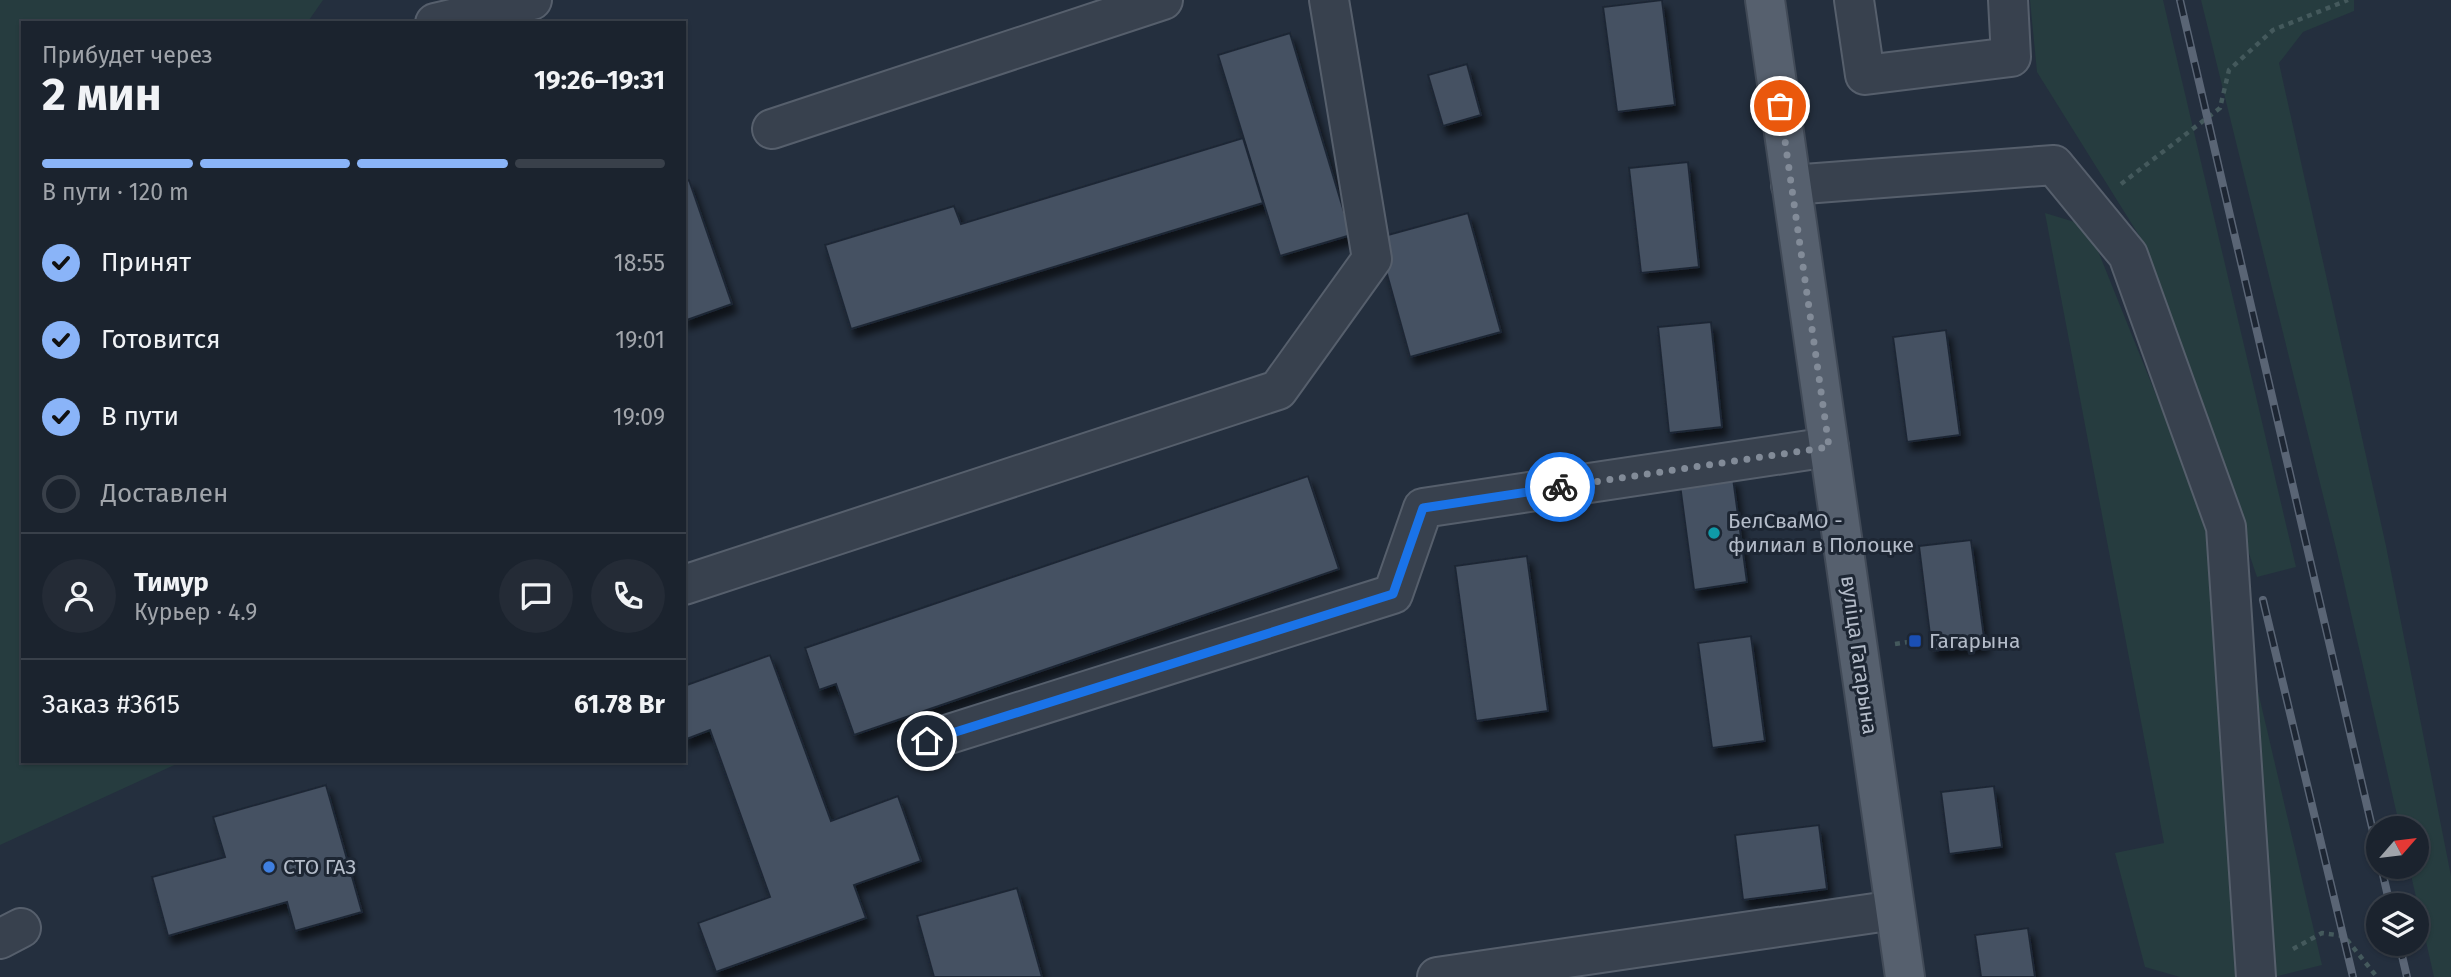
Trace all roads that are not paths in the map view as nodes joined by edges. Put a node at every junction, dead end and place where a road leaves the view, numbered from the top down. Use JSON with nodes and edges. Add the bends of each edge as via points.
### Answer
{"nodes":[{"id":1,"x":532,"y":0,"type":"edge"},
{"id":2,"x":1163,"y":0,"type":"edge"},
{"id":3,"x":1329,"y":0,"type":"edge"},
{"id":4,"x":1765,"y":0,"type":"edge"},
{"id":5,"x":1854,"y":0,"type":"edge"},
{"id":6,"x":2008,"y":0,"type":"edge"},
{"id":7,"x":443,"y":21,"type":"edge"},
{"id":8,"x":772,"y":129,"type":"dead end"},
{"id":9,"x":1791,"y":185,"type":"junction"},
{"id":10,"x":1829,"y":447,"type":"junction"},
{"id":11,"x":686,"y":584,"type":"edge"},
{"id":12,"x":927,"y":741,"type":"dead end"},
{"id":13,"x":1895,"y":910,"type":"junction"},
{"id":14,"x":2255,"y":973,"type":"edge"},
{"id":15,"x":1437,"y":977,"type":"edge"},
{"id":16,"x":1905,"y":977,"type":"edge"}],
"edges":[{"from":1,"to":7,"type":"lane"},
{"from":2,"to":8,"type":"lane"},
{"from":3,"to":11,"type":"lane","via":[[1372,259],[1278,390]]},
{"from":4,"to":9,"type":"main road","name":"вуліца Гагарына"},
{"from":5,"to":6,"type":"lane","via":[[1865,75],[2011,57]]},
{"from":9,"to":10,"type":"main road","name":"вуліца Гагарына"},
{"from":9,"to":14,"type":"lane","via":[[2054,165],[2127,256],[2227,527]]},
{"from":10,"to":12,"type":"lane","via":[[1423,508],[1393,594]]},
{"from":10,"to":13,"type":"main road","name":"вуліца Гагарына"},
{"from":13,"to":15,"type":"lane"},
{"from":13,"to":16,"type":"main road","name":"вуліца Гагарына"}]}
